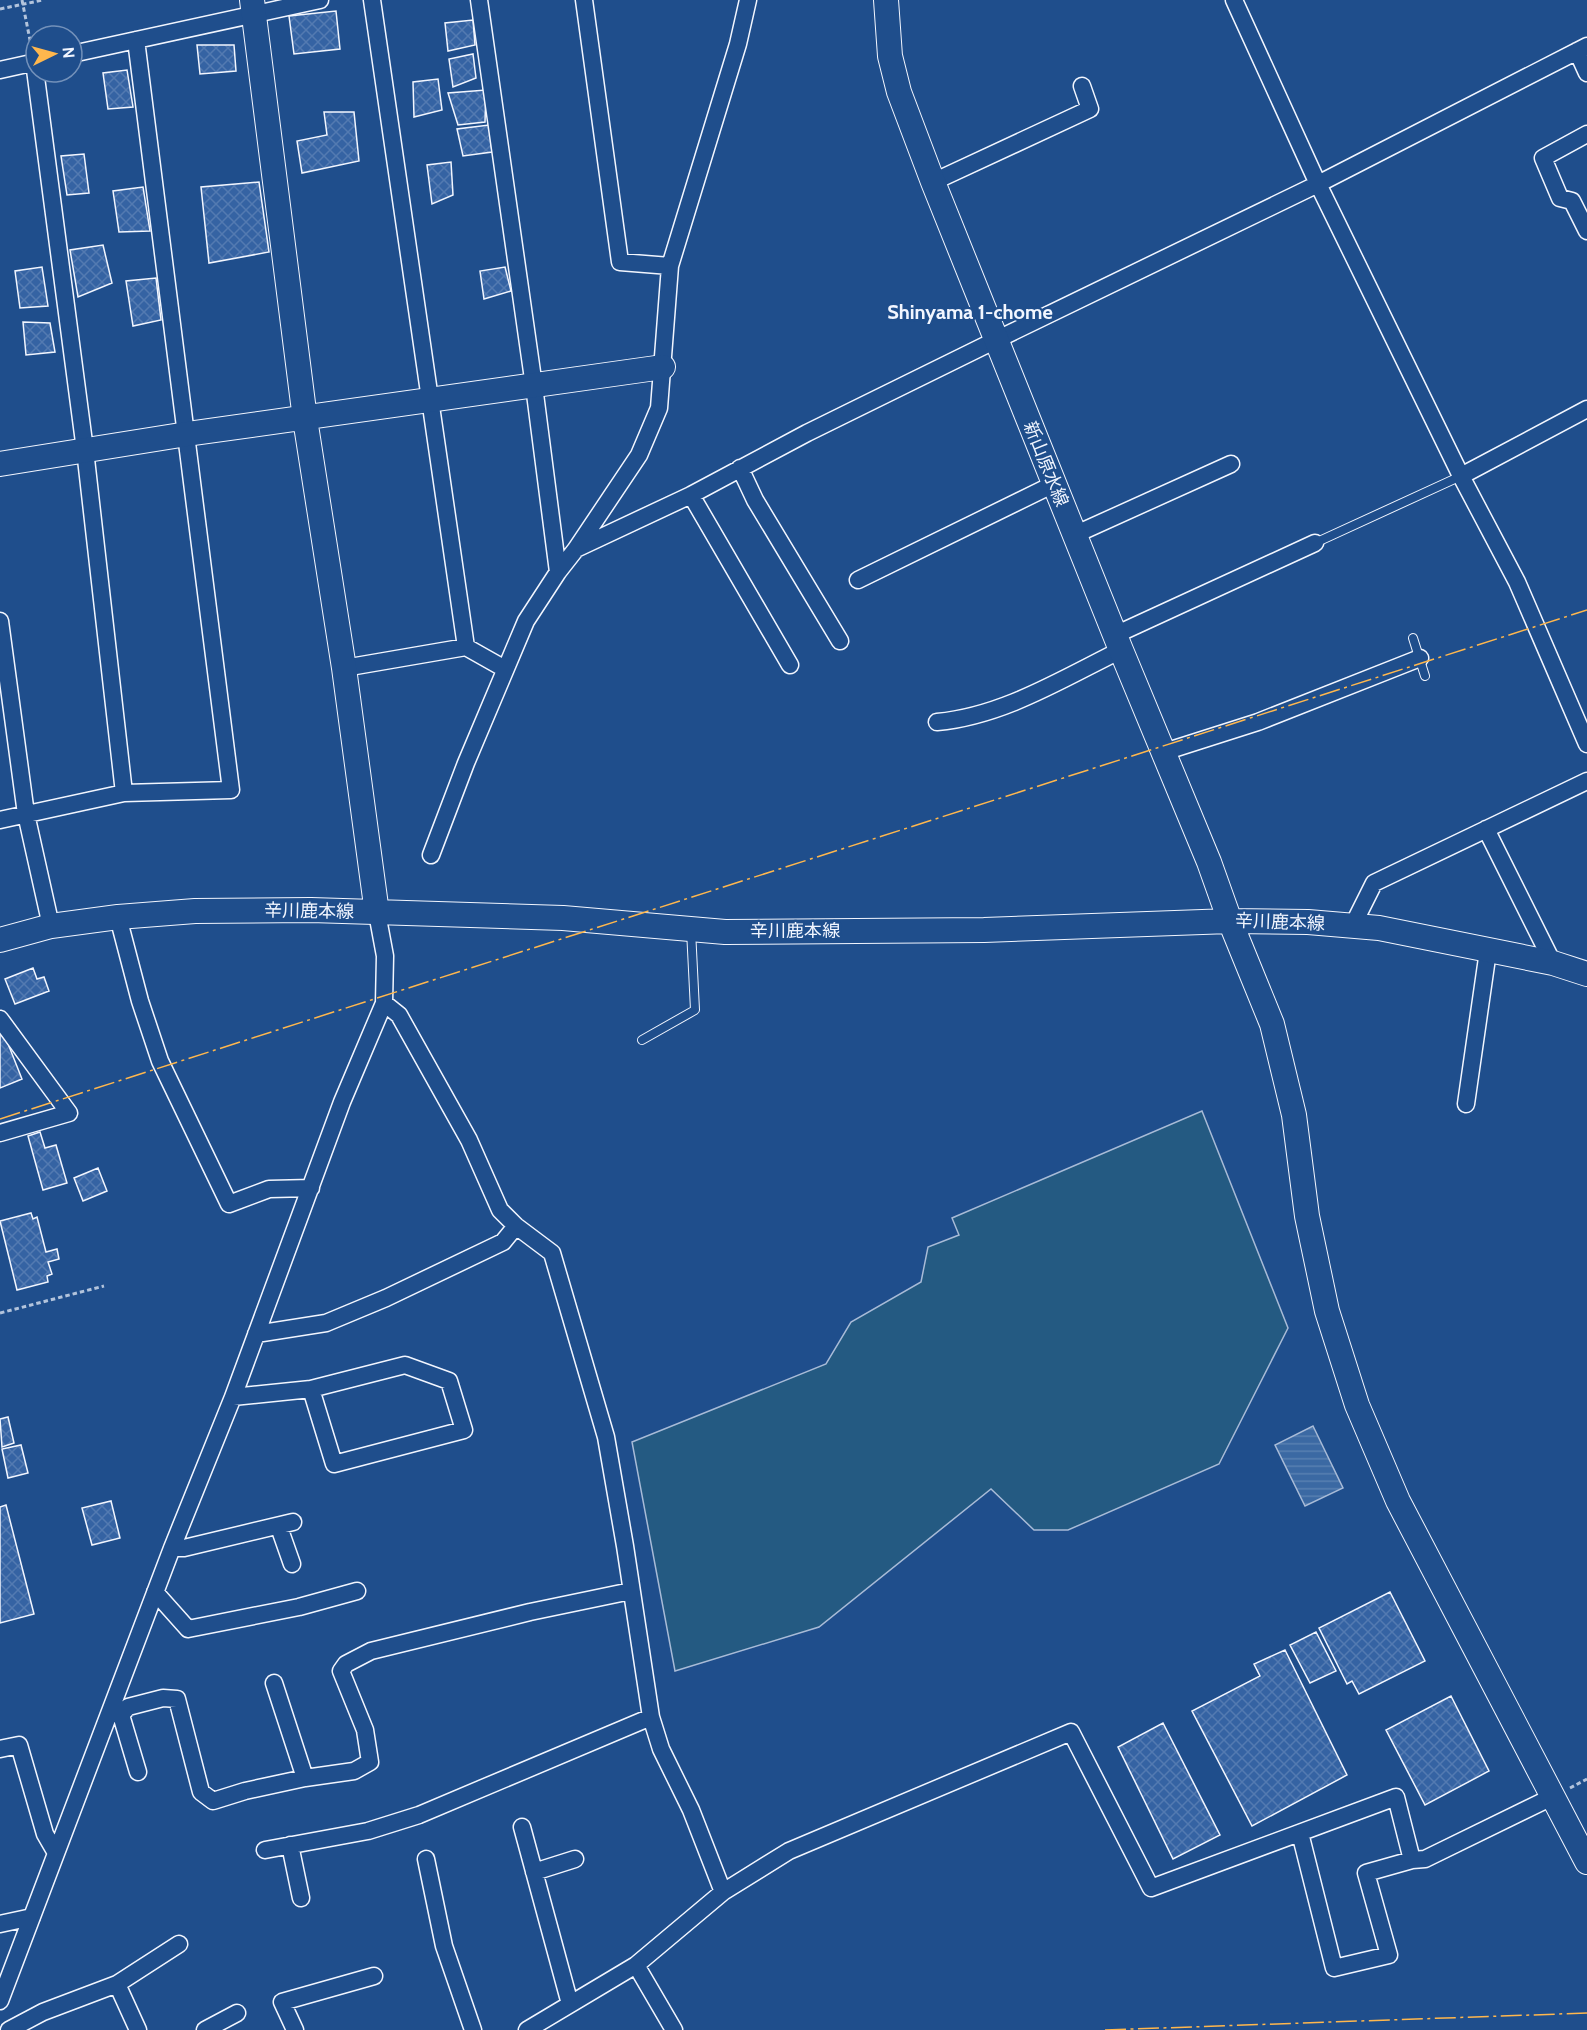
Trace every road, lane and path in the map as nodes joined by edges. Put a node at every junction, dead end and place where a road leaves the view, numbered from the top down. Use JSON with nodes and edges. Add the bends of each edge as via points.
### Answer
{"nodes":[{"id":1,"x":43,"y":0,"type":"edge"},
{"id":2,"x":320,"y":0,"type":"edge"},
{"id":3,"x":372,"y":0,"type":"edge"},
{"id":4,"x":479,"y":0,"type":"edge"},
{"id":5,"x":584,"y":0,"type":"edge"},
{"id":6,"x":748,"y":0,"type":"edge"},
{"id":7,"x":1234,"y":0,"type":"edge"},
{"id":8,"x":23,"y":2,"type":"edge"},
{"id":9,"x":882,"y":2,"type":"edge"},
{"id":10,"x":253,"y":7,"type":"edge"},
{"id":11,"x":0,"y":9,"type":"edge"},
{"id":12,"x":27,"y":24,"type":"edge"},
{"id":13,"x":136,"y":40,"type":"junction"},
{"id":14,"x":1582,"y":49,"type":"edge"},
{"id":15,"x":84,"y":51,"type":"edge"},
{"id":16,"x":24,"y":65,"type":"edge"},
{"id":17,"x":0,"y":70,"type":"edge"},
{"id":18,"x":1587,"y":73,"type":"edge"},
{"id":19,"x":38,"y":84,"type":"edge"},
{"id":20,"x":1082,"y":86,"type":"dead end"},
{"id":21,"x":1587,"y":134,"type":"edge"},
{"id":22,"x":933,"y":182,"type":"junction"},
{"id":23,"x":1318,"y":184,"type":"junction"},
{"id":24,"x":1587,"y":231,"type":"edge"},
{"id":25,"x":670,"y":266,"type":"junction"},
{"id":26,"x":996,"y":340,"type":"junction"},
{"id":27,"x":663,"y":367,"type":"junction"},
{"id":28,"x":534,"y":386,"type":"junction"},
{"id":29,"x":432,"y":401,"type":"junction"},
{"id":30,"x":1587,"y":409,"type":"edge"},
{"id":31,"x":305,"y":418,"type":"junction"},
{"id":32,"x":187,"y":434,"type":"junction"},
{"id":33,"x":85,"y":450,"type":"junction"},
{"id":34,"x":0,"y":464,"type":"edge"},
{"id":35,"x":1231,"y":464,"type":"dead end"},
{"id":36,"x":741,"y":468,"type":"junction"},
{"id":37,"x":1461,"y":476,"type":"junction"},
{"id":38,"x":1054,"y":484,"type":"junction"},
{"id":39,"x":691,"y":495,"type":"junction"},
{"id":40,"x":1074,"y":534,"type":"junction"},
{"id":41,"x":1315,"y":543,"type":"joint"},
{"id":42,"x":576,"y":549,"type":"junction"},
{"id":43,"x":558,"y":572,"type":"junction"},
{"id":44,"x":858,"y":580,"type":"dead end"},
{"id":45,"x":0,"y":621,"type":"edge"},
{"id":46,"x":1413,"y":638,"type":"dead end"},
{"id":47,"x":840,"y":641,"type":"dead end"},
{"id":48,"x":1118,"y":643,"type":"junction"},
{"id":49,"x":466,"y":647,"type":"junction"},
{"id":50,"x":1420,"y":658,"type":"junction"},
{"id":51,"x":790,"y":665,"type":"dead end"},
{"id":52,"x":344,"y":668,"type":"junction"},
{"id":53,"x":505,"y":669,"type":"junction"},
{"id":54,"x":1425,"y":676,"type":"dead end"},
{"id":55,"x":937,"y":722,"type":"dead end"},
{"id":56,"x":1587,"y":744,"type":"edge"},
{"id":57,"x":1164,"y":752,"type":"junction"},
{"id":58,"x":1587,"y":781,"type":"edge"},
{"id":59,"x":124,"y":793,"type":"junction"},
{"id":60,"x":26,"y":814,"type":"junction"},
{"id":61,"x":0,"y":820,"type":"edge"},
{"id":62,"x":1486,"y":829,"type":"junction"},
{"id":63,"x":431,"y":855,"type":"dead end"},
{"id":64,"x":377,"y":913,"type":"junction"},
{"id":65,"x":118,"y":917,"type":"junction"},
{"id":66,"x":1230,"y":921,"type":"junction"},
{"id":67,"x":1353,"y":925,"type":"junction"},
{"id":68,"x":51,"y":926,"type":"junction"},
{"id":69,"x":691,"y":930,"type":"junction"},
{"id":70,"x":0,"y":940,"type":"edge"},
{"id":71,"x":1488,"y":951,"type":"junction"},
{"id":72,"x":1553,"y":963,"type":"junction"},
{"id":73,"x":1587,"y":974,"type":"edge"},
{"id":74,"x":384,"y":1003,"type":"junction"},
{"id":75,"x":0,"y":1019,"type":"edge"},
{"id":76,"x":642,"y":1041,"type":"dead end"},
{"id":77,"x":1466,"y":1104,"type":"dead end"},
{"id":78,"x":0,"y":1133,"type":"edge"},
{"id":79,"x":311,"y":1188,"type":"junction"},
{"id":80,"x":516,"y":1226,"type":"junction"},
{"id":81,"x":104,"y":1287,"type":"dead end"},
{"id":82,"x":0,"y":1313,"type":"edge"},
{"id":83,"x":256,"y":1334,"type":"junction"},
{"id":84,"x":311,"y":1389,"type":"junction"},
{"id":85,"x":233,"y":1397,"type":"junction"},
{"id":86,"x":172,"y":1548,"type":"junction"},
{"id":87,"x":292,"y":1564,"type":"dead end"},
{"id":88,"x":632,"y":1591,"type":"junction"},
{"id":89,"x":155,"y":1592,"type":"junction"},
{"id":90,"x":357,"y":1592,"type":"dead end"},
{"id":91,"x":274,"y":1683,"type":"dead end"},
{"id":92,"x":651,"y":1717,"type":"junction"},
{"id":93,"x":0,"y":1749,"type":"edge"},
{"id":94,"x":138,"y":1772,"type":"dead end"},
{"id":95,"x":305,"y":1778,"type":"junction"},
{"id":96,"x":1552,"y":1797,"type":"junction"},
{"id":97,"x":522,"y":1827,"type":"dead end"},
{"id":98,"x":1300,"y":1833,"type":"junction"},
{"id":99,"x":290,"y":1845,"type":"junction"},
{"id":100,"x":265,"y":1850,"type":"dead end"},
{"id":101,"x":56,"y":1853,"type":"junction"},
{"id":102,"x":426,"y":1859,"type":"dead end"},
{"id":103,"x":575,"y":1859,"type":"dead end"},
{"id":104,"x":1412,"y":1860,"type":"junction"},
{"id":105,"x":1587,"y":1862,"type":"edge"},
{"id":106,"x":534,"y":1872,"type":"junction"},
{"id":107,"x":723,"y":1892,"type":"junction"},
{"id":108,"x":301,"y":1898,"type":"dead end"},
{"id":109,"x":32,"y":1917,"type":"junction"},
{"id":110,"x":0,"y":1924,"type":"edge"},
{"id":111,"x":179,"y":1944,"type":"dead end"},
{"id":112,"x":636,"y":1965,"type":"junction"},
{"id":113,"x":374,"y":1976,"type":"dead end"},
{"id":114,"x":117,"y":1984,"type":"junction"},
{"id":115,"x":0,"y":2001,"type":"edge"},
{"id":116,"x":570,"y":2004,"type":"junction"},
{"id":117,"x":237,"y":2013,"type":"dead end"},
{"id":118,"x":9,"y":2030,"type":"edge"},
{"id":119,"x":138,"y":2030,"type":"edge"},
{"id":120,"x":205,"y":2030,"type":"edge"},
{"id":121,"x":296,"y":2030,"type":"edge"},
{"id":122,"x":473,"y":2030,"type":"edge"},
{"id":123,"x":527,"y":2030,"type":"edge"},
{"id":124,"x":674,"y":2030,"type":"edge"}],
"edges":[{"from":1,"to":8,"type":"path"},
{"from":2,"to":10,"type":"street"},
{"from":3,"to":29,"type":"street"},
{"from":4,"to":28,"type":"street"},
{"from":5,"to":25,"type":"street","via":[[620,262]]},
{"from":6,"to":25,"type":"street"},
{"from":7,"to":23,"type":"street"},
{"from":8,"to":11,"type":"path"},
{"from":8,"to":12,"type":"path"},
{"from":9,"to":22,"type":"street","name":"新山原水線","via":[[899,92]]},
{"from":10,"to":13,"type":"street"},
{"from":10,"to":31,"type":"street"},
{"from":13,"to":15,"type":"street"},
{"from":13,"to":32,"type":"street"},
{"from":14,"to":18,"type":"street"},
{"from":14,"to":23,"type":"street"},
{"from":16,"to":17,"type":"street"},
{"from":19,"to":33,"type":"street"},
{"from":20,"to":22,"type":"street","via":[[1090,109]]},
{"from":21,"to":24,"type":"street","via":[[1543,158],[1560,198],[1572,201]]},
{"from":22,"to":26,"type":"street","name":"新山原水線"},
{"from":23,"to":26,"type":"street"},
{"from":23,"to":37,"type":"street"},
{"from":25,"to":27,"type":"street"},
{"from":26,"to":36,"type":"street"},
{"from":26,"to":38,"type":"street","name":"新山原水線"},
{"from":27,"to":28,"type":"street"},
{"from":27,"to":42,"type":"street","via":[[659,408],[639,455]]},
{"from":28,"to":29,"type":"street"},
{"from":28,"to":43,"type":"street"},
{"from":29,"to":31,"type":"street"},
{"from":29,"to":49,"type":"street"},
{"from":30,"to":37,"type":"street"},
{"from":31,"to":32,"type":"street"},
{"from":31,"to":52,"type":"street"},
{"from":32,"to":33,"type":"street"},
{"from":32,"to":59,"type":"street","via":[[231,790]]},
{"from":33,"to":34,"type":"street"},
{"from":33,"to":59,"type":"street"},
{"from":35,"to":40,"type":"street"},
{"from":36,"to":39,"type":"street"},
{"from":36,"to":47,"type":"street","via":[[755,500]]},
{"from":37,"to":41,"type":"lane"},
{"from":37,"to":56,"type":"street","via":[[1517,582]]},
{"from":38,"to":40,"type":"street","name":"新山原水線"},
{"from":38,"to":44,"type":"street"},
{"from":39,"to":42,"type":"street"},
{"from":39,"to":51,"type":"street"},
{"from":40,"to":48,"type":"street","name":"新山原水線"},
{"from":41,"to":48,"type":"street"},
{"from":42,"to":43,"type":"street"},
{"from":43,"to":53,"type":"street","via":[[526,621]]},
{"from":45,"to":60,"type":"street"},
{"from":46,"to":50,"type":"lane"},
{"from":48,"to":55,"type":"street","via":[[1010,705],[962,720]]},
{"from":48,"to":57,"type":"street","name":"新山原水線"},
{"from":49,"to":52,"type":"street"},
{"from":49,"to":53,"type":"street"},
{"from":50,"to":54,"type":"lane"},
{"from":50,"to":57,"type":"street","via":[[1258,722]]},
{"from":52,"to":64,"type":"street"},
{"from":53,"to":63,"type":"street"},
{"from":57,"to":66,"type":"street","name":"新山原水線"},
{"from":58,"to":62,"type":"street"},
{"from":59,"to":60,"type":"street"},
{"from":60,"to":61,"type":"street"},
{"from":60,"to":68,"type":"street"},
{"from":62,"to":67,"type":"street","via":[[1374,883]]},
{"from":62,"to":72,"type":"street"},
{"from":64,"to":65,"type":"street","name":"辛川鹿本線","via":[[195,911]]},
{"from":64,"to":69,"type":"street","name":"辛川鹿本線","via":[[563,918]]},
{"from":64,"to":74,"type":"street","via":[[385,956]]},
{"from":65,"to":68,"type":"street","name":"辛川鹿本線"},
{"from":65,"to":79,"type":"street","via":[[160,1061],[230,1204],[269,1189]]},
{"from":66,"to":67,"type":"street","name":"辛川鹿本線"},
{"from":66,"to":69,"type":"street","name":"辛川鹿本線","via":[[984,930]]},
{"from":66,"to":96,"type":"street","name":"新山原水線","via":[[1272,1024],[1294,1114],[1306,1216],[1327,1311],[1357,1405],[1398,1501]]},
{"from":67,"to":71,"type":"street","name":"辛川鹿本線"},
{"from":68,"to":70,"type":"street","name":"辛川鹿本線"},
{"from":69,"to":76,"type":"lane","via":[[695,1010]]},
{"from":71,"to":72,"type":"street","name":"辛川鹿本線"},
{"from":71,"to":77,"type":"street"},
{"from":72,"to":73,"type":"street","name":"辛川鹿本線"},
{"from":74,"to":79,"type":"street"},
{"from":74,"to":80,"type":"street","via":[[399,1015],[469,1140],[500,1210]]},
{"from":75,"to":78,"type":"street","via":[[69,1113]]},
{"from":79,"to":83,"type":"street"},
{"from":80,"to":83,"type":"street","via":[[503,1242],[326,1323]]},
{"from":80,"to":88,"type":"street","via":[[552,1253],[606,1437]]},
{"from":81,"to":82,"type":"path"},
{"from":83,"to":85,"type":"street"},
{"from":84,"to":84,"type":"street","via":[[334,1464],[464,1430],[449,1381],[405,1365]]},
{"from":84,"to":85,"type":"street"},
{"from":85,"to":86,"type":"street"},
{"from":86,"to":87,"type":"street","via":[[286,1525]]},
{"from":86,"to":89,"type":"street"},
{"from":88,"to":92,"type":"street"},
{"from":88,"to":95,"type":"street","via":[[371,1651],[346,1664],[341,1671],[365,1730],[370,1762],[354,1771]]},
{"from":89,"to":90,"type":"street","via":[[189,1629]]},
{"from":89,"to":101,"type":"street"},
{"from":91,"to":95,"type":"street"},
{"from":92,"to":99,"type":"street","via":[[418,1815],[368,1831]]},
{"from":92,"to":107,"type":"street"},
{"from":93,"to":101,"type":"street","via":[[19,1745],[45,1834]]},
{"from":94,"to":95,"type":"street","via":[[121,1715],[128,1707],[163,1698],[177,1700],[201,1792],[213,1801]]},
{"from":96,"to":104,"type":"street","via":[[1425,1859]]},
{"from":96,"to":105,"type":"street","name":"新山原水線"},
{"from":97,"to":106,"type":"street"},
{"from":98,"to":104,"type":"street","via":[[1396,1797]]},
{"from":98,"to":104,"type":"street","via":[[1334,1968],[1389,1955],[1366,1873]]},
{"from":98,"to":107,"type":"street","via":[[1151,1888],[1071,1732],[789,1851]]},
{"from":99,"to":100,"type":"street"},
{"from":99,"to":108,"type":"street"},
{"from":101,"to":109,"type":"street"},
{"from":102,"to":122,"type":"street","via":[[444,1946]]},
{"from":103,"to":106,"type":"street"},
{"from":106,"to":116,"type":"street"},
{"from":107,"to":112,"type":"street"},
{"from":109,"to":110,"type":"street"},
{"from":109,"to":115,"type":"street"},
{"from":111,"to":114,"type":"street"},
{"from":112,"to":116,"type":"street"},
{"from":112,"to":124,"type":"street"},
{"from":113,"to":121,"type":"street","via":[[282,2002]]},
{"from":114,"to":118,"type":"street","via":[[43,2012]]},
{"from":114,"to":119,"type":"street"},
{"from":116,"to":123,"type":"street"},
{"from":117,"to":120,"type":"street"}]}
